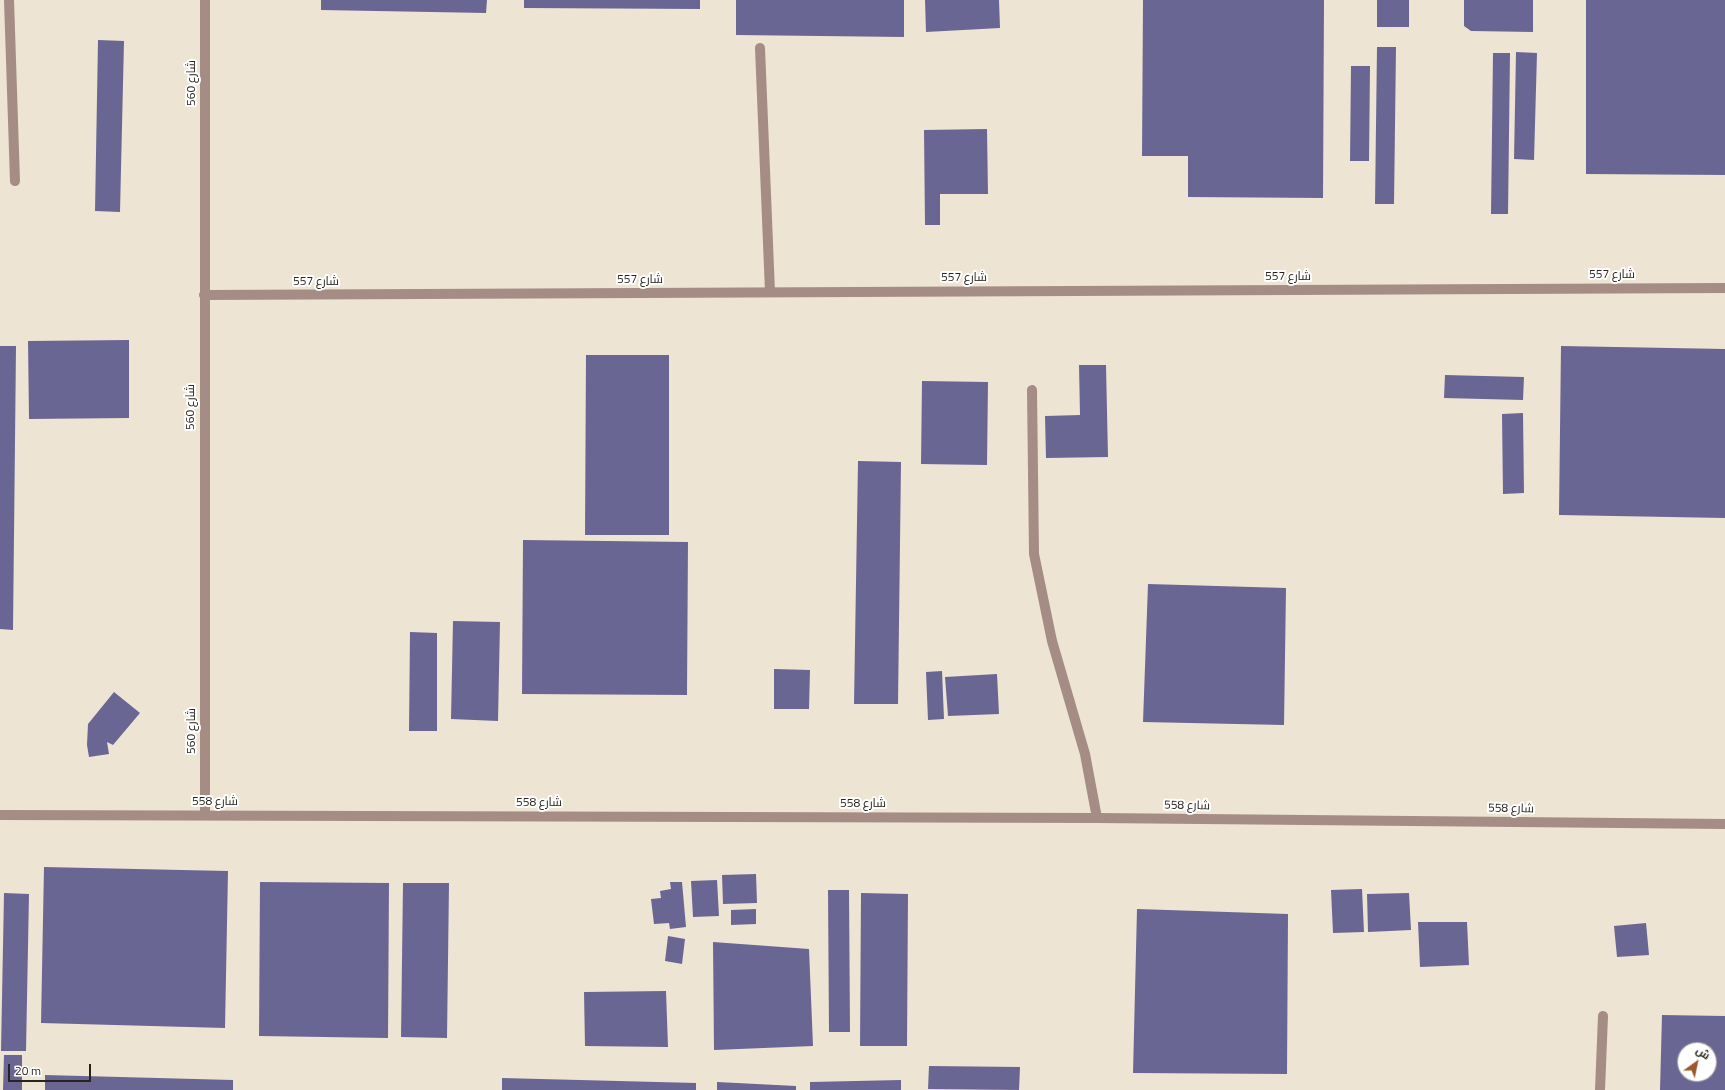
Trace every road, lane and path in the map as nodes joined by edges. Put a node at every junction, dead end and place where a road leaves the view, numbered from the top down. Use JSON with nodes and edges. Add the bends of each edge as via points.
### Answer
{"nodes":[{"id":1,"x":9,"y":0,"type":"edge"},
{"id":2,"x":205,"y":0,"type":"edge"},
{"id":3,"x":760,"y":48,"type":"dead end"},
{"id":4,"x":15,"y":181,"type":"dead end"},
{"id":5,"x":1725,"y":288,"type":"edge"},
{"id":6,"x":770,"y":292,"type":"junction"},
{"id":7,"x":204,"y":295,"type":"junction"},
{"id":8,"x":1032,"y":390,"type":"dead end"},
{"id":9,"x":0,"y":815,"type":"edge"},
{"id":10,"x":205,"y":815,"type":"junction"},
{"id":11,"x":1097,"y":818,"type":"junction"},
{"id":12,"x":1725,"y":824,"type":"edge"},
{"id":13,"x":1603,"y":1016,"type":"dead end"},
{"id":14,"x":1600,"y":1090,"type":"edge"}],
"edges":[{"from":1,"to":4,"type":"street"},
{"from":2,"to":7,"type":"street","name":"شارع 560"},
{"from":3,"to":6,"type":"street"},
{"from":5,"to":6,"type":"street","name":"شارع 557"},
{"from":6,"to":7,"type":"street","name":"شارع 557"},
{"from":7,"to":10,"type":"street","name":"شارع 560"},
{"from":8,"to":11,"type":"street","via":[[1034,554],[1052,642],[1085,754]]},
{"from":9,"to":10,"type":"street","name":"شارع 558"},
{"from":10,"to":11,"type":"street","name":"شارع 558"},
{"from":11,"to":12,"type":"street","name":"شارع 558"},
{"from":13,"to":14,"type":"street"}]}
